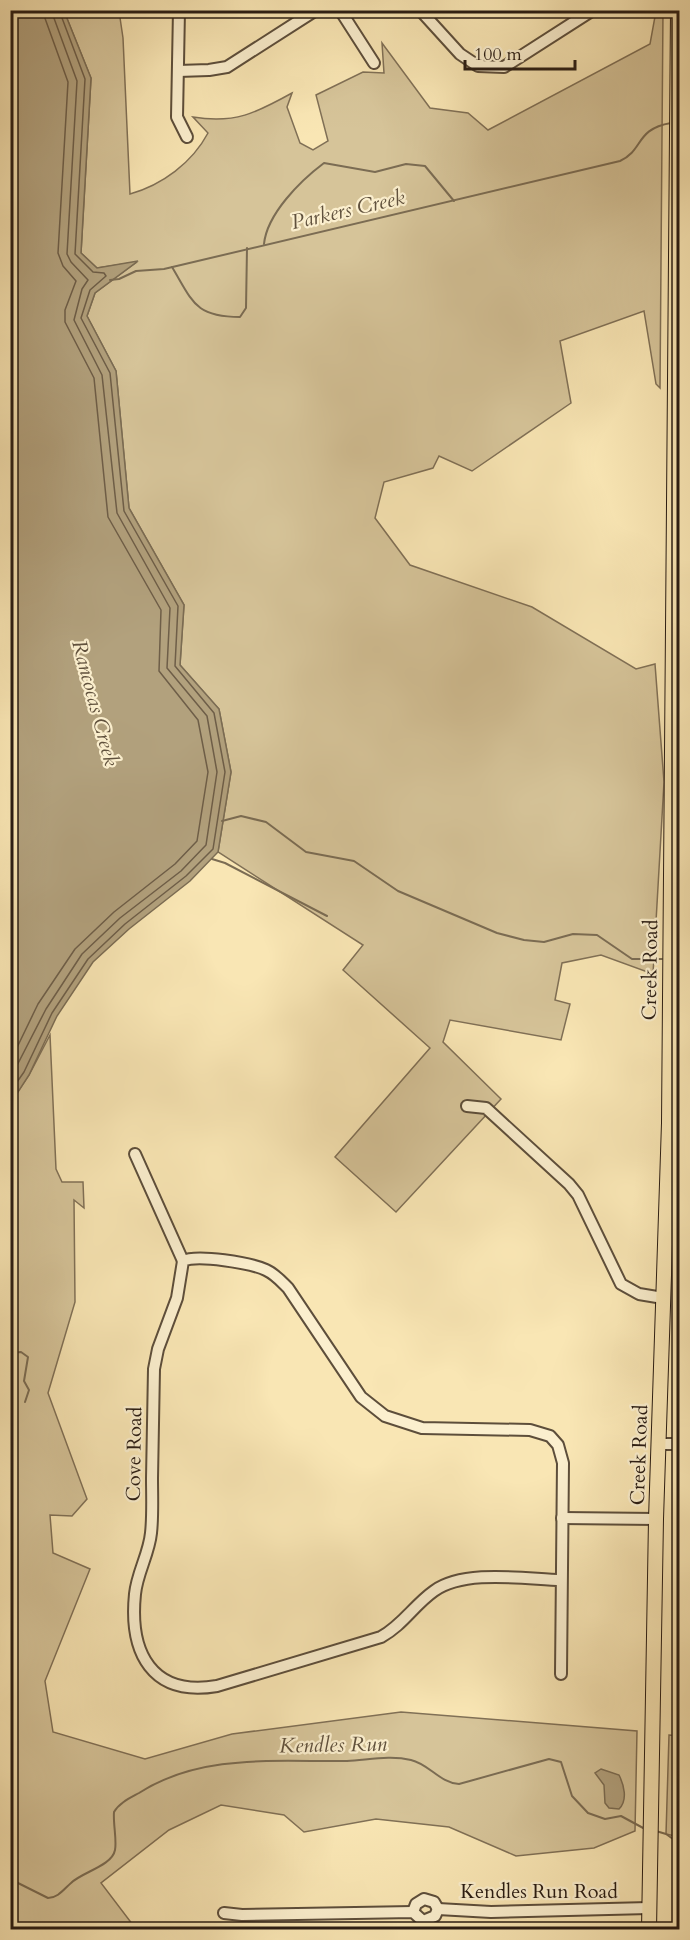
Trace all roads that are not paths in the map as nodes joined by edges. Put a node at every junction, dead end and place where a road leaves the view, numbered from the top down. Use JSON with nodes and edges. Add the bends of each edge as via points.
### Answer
{"nodes":[{"id":1,"x":179,"y":10,"type":"edge"},
{"id":2,"x":316,"y":10,"type":"edge"},
{"id":3,"x":340,"y":10,"type":"edge"},
{"id":4,"x":436,"y":10,"type":"edge"},
{"id":5,"x":593,"y":10,"type":"edge"},
{"id":6,"x":678,"y":10,"type":"edge"},
{"id":7,"x":424,"y":15,"type":"edge"},
{"id":8,"x":374,"y":63,"type":"dead end"},
{"id":9,"x":178,"y":71,"type":"junction"},
{"id":10,"x":187,"y":137,"type":"dead end"},
{"id":11,"x":677,"y":676,"type":"edge"},
{"id":12,"x":677,"y":691,"type":"edge"},
{"id":13,"x":467,"y":1106,"type":"dead end"},
{"id":14,"x":135,"y":1154,"type":"dead end"},
{"id":15,"x":183,"y":1261,"type":"junction"},
{"id":16,"x":663,"y":1298,"type":"junction"},
{"id":17,"x":658,"y":1444,"type":"junction"},
{"id":18,"x":680,"y":1444,"type":"edge"},
{"id":19,"x":562,"y":1518,"type":"junction"},
{"id":20,"x":656,"y":1519,"type":"junction"},
{"id":21,"x":561,"y":1580,"type":"junction"},
{"id":22,"x":561,"y":1674,"type":"dead end"},
{"id":23,"x":649,"y":1908,"type":"junction"},
{"id":24,"x":438,"y":1909,"type":"junction"},
{"id":25,"x":413,"y":1912,"type":"junction"},
{"id":26,"x":224,"y":1913,"type":"dead end"},
{"id":27,"x":649,"y":1929,"type":"edge"}],
"edges":[{"from":1,"to":9,"type":"street"},
{"from":2,"to":9,"type":"street","via":[[227,67]]},
{"from":3,"to":8,"type":"street"},
{"from":4,"to":7,"type":"street"},
{"from":5,"to":7,"type":"street","via":[[504,68],[478,66],[460,54]]},
{"from":6,"to":11,"type":"main road","name":"Creek Road"},
{"from":9,"to":10,"type":"street","via":[[177,117]]},
{"from":11,"to":12,"type":"main road","name":"Creek Road"},
{"from":12,"to":16,"type":"main road","name":"Creek Road"},
{"from":13,"to":16,"type":"street","via":[[486,1108],[569,1184],[621,1284],[639,1294]]},
{"from":14,"to":15,"type":"street"},
{"from":15,"to":19,"type":"street","via":[[190,1257],[256,1266],[274,1274],[288,1288],[361,1397],[385,1416],[422,1428],[530,1430],[550,1436],[563,1463]]},
{"from":15,"to":21,"type":"street","name":"Cove Road","via":[[177,1298],[154,1369],[152,1532],[135,1595],[138,1645],[156,1675],[189,1689],[216,1686],[381,1636],[400,1625],[435,1590],[454,1580]]},
{"from":16,"to":17,"type":"main road","name":"Creek Road"},
{"from":17,"to":18,"type":"street"},
{"from":17,"to":20,"type":"main road","name":"Creek Road"},
{"from":19,"to":20,"type":"street"},
{"from":19,"to":21,"type":"street"},
{"from":20,"to":23,"type":"main road","name":"Creek Road"},
{"from":21,"to":22,"type":"street"},
{"from":23,"to":24,"type":"street","name":"Kendles Run Road","via":[[492,1912]]},
{"from":23,"to":27,"type":"main road","name":"Creek Road"},
{"from":24,"to":25,"type":"street","name":"Kendles Run Road","via":[[435,1916],[423,1921]]},
{"from":24,"to":25,"type":"street","via":[[434,1902],[424,1899]]},
{"from":25,"to":26,"type":"street","name":"Kendles Run Road"}]}
